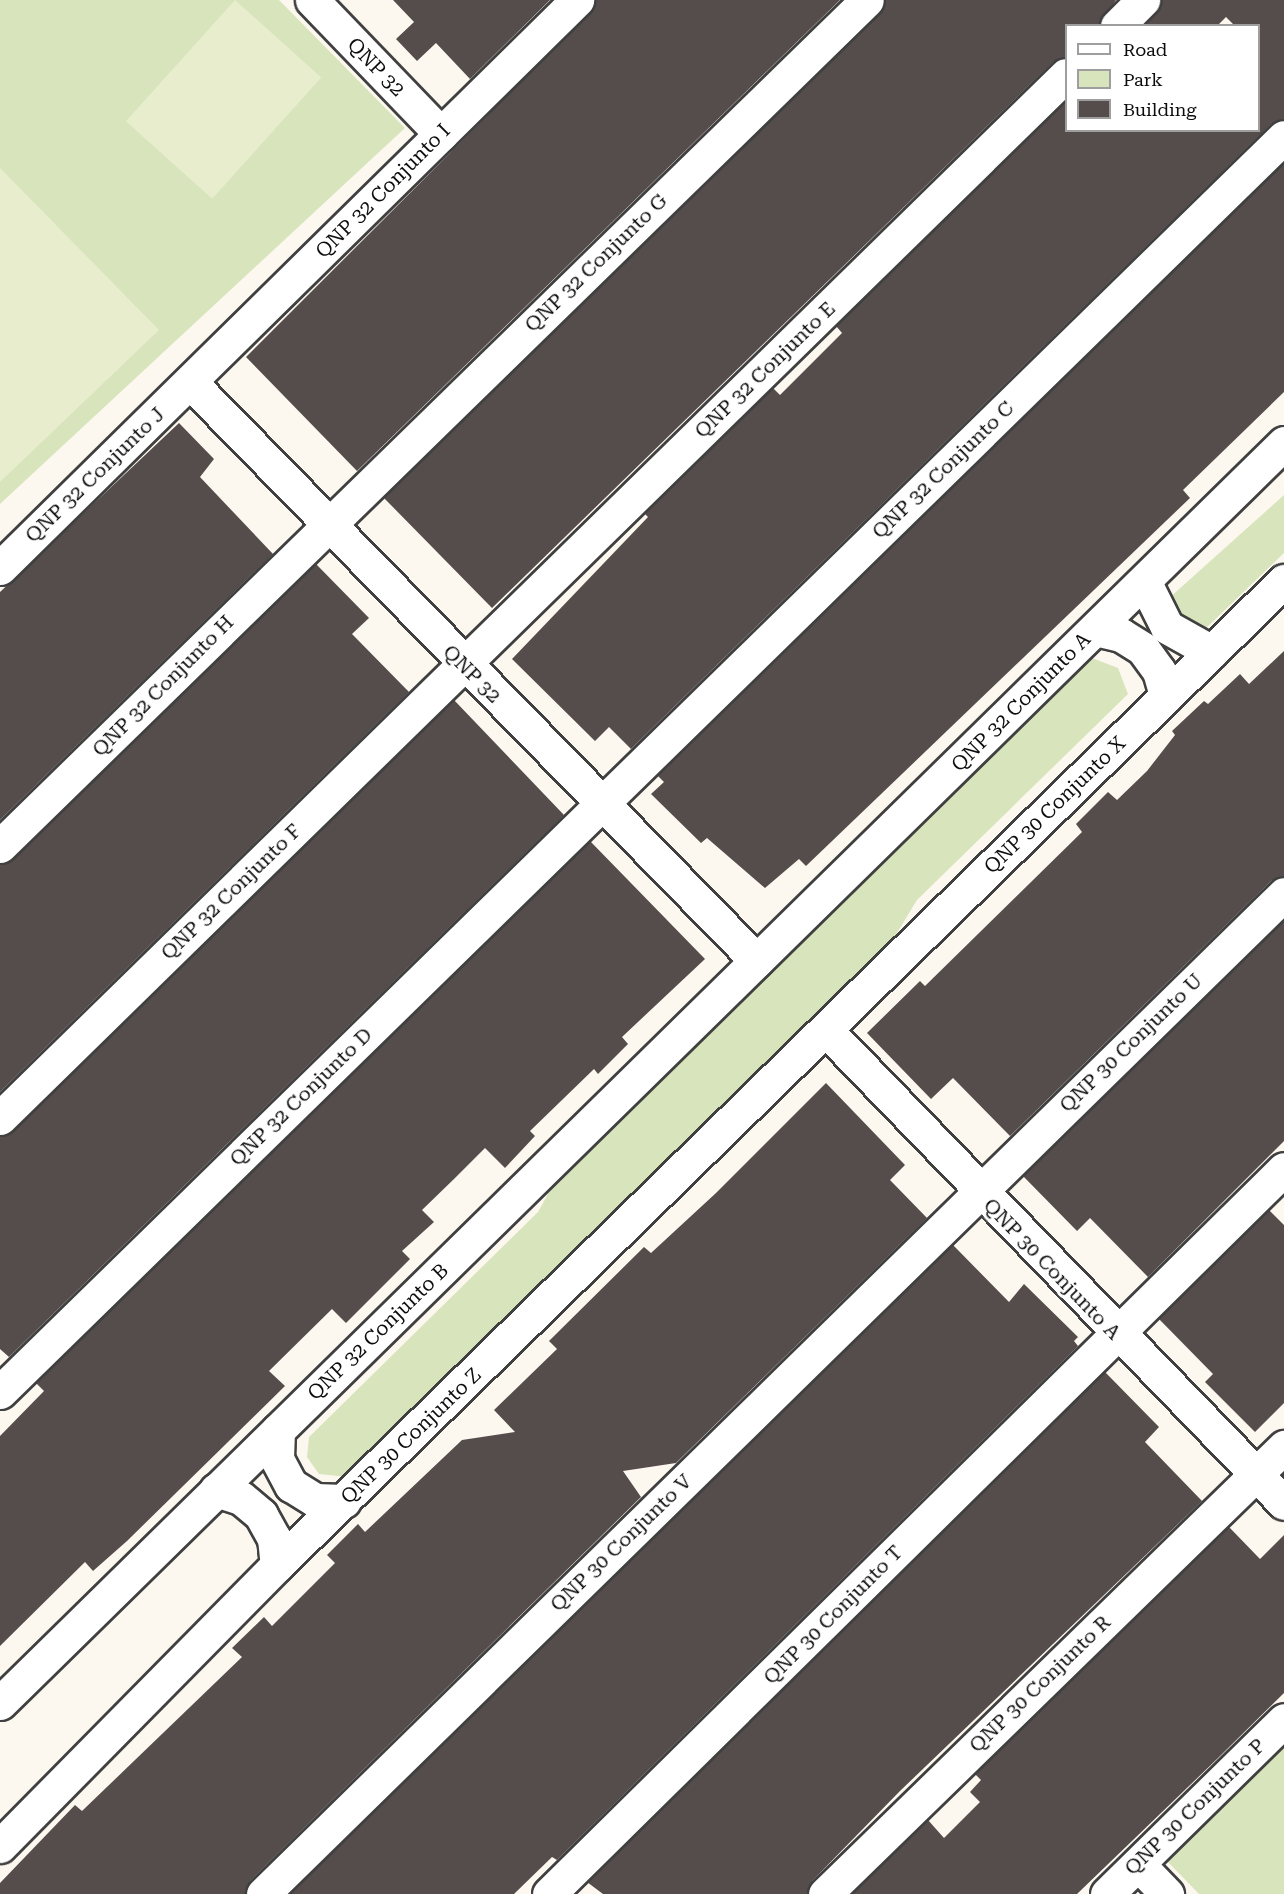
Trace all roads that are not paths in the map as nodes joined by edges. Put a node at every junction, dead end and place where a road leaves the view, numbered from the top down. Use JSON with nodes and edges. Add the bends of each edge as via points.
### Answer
{"nodes":[{"id":1,"x":312,"y":0,"type":"edge"},
{"id":2,"x":577,"y":0,"type":"edge"},
{"id":3,"x":867,"y":0,"type":"edge"},
{"id":4,"x":1143,"y":0,"type":"edge"},
{"id":5,"x":1119,"y":24,"type":"edge"},
{"id":6,"x":1065,"y":76,"type":"edge"},
{"id":7,"x":441,"y":134,"type":"junction"},
{"id":8,"x":1284,"y":137,"type":"edge"},
{"id":9,"x":190,"y":382,"type":"junction"},
{"id":10,"x":1284,"y":443,"type":"edge"},
{"id":11,"x":326,"y":526,"type":"junction"},
{"id":12,"x":0,"y":568,"type":"edge"},
{"id":13,"x":1284,"y":580,"type":"edge"},
{"id":14,"x":1143,"y":581,"type":"junction"},
{"id":15,"x":1095,"y":629,"type":"junction"},
{"id":16,"x":1212,"y":652,"type":"junction"},
{"id":17,"x":463,"y":665,"type":"junction"},
{"id":18,"x":1166,"y":696,"type":"junction"},
{"id":19,"x":602,"y":803,"type":"junction"},
{"id":20,"x":0,"y":846,"type":"edge"},
{"id":21,"x":1284,"y":894,"type":"edge"},
{"id":22,"x":758,"y":961,"type":"junction"},
{"id":23,"x":826,"y":1030,"type":"junction"},
{"id":24,"x":0,"y":1118,"type":"edge"},
{"id":25,"x":1284,"y":1169,"type":"edge"},
{"id":26,"x":978,"y":1193,"type":"junction"},
{"id":27,"x":1116,"y":1336,"type":"junction"},
{"id":28,"x":0,"y":1392,"type":"edge"},
{"id":29,"x":278,"y":1430,"type":"junction"},
{"id":30,"x":1284,"y":1447,"type":"edge"},
{"id":31,"x":1256,"y":1475,"type":"junction"},
{"id":32,"x":216,"y":1490,"type":"junction"},
{"id":33,"x":344,"y":1501,"type":"junction"},
{"id":34,"x":1284,"y":1503,"type":"edge"},
{"id":35,"x":277,"y":1565,"type":"junction"},
{"id":36,"x":0,"y":1703,"type":"edge"},
{"id":37,"x":1284,"y":1720,"type":"edge"},
{"id":38,"x":0,"y":1846,"type":"edge"},
{"id":39,"x":1138,"y":1864,"type":"junction"},
{"id":40,"x":262,"y":1894,"type":"edge"},
{"id":41,"x":549,"y":1894,"type":"edge"},
{"id":42,"x":825,"y":1894,"type":"edge"},
{"id":43,"x":1107,"y":1894,"type":"edge"},
{"id":44,"x":1167,"y":1894,"type":"edge"}],
"edges":[{"from":1,"to":7,"type":"street","name":"QNP 32"},
{"from":2,"to":7,"type":"street","name":"QNP 32 Conjunto I"},
{"from":3,"to":11,"type":"street","name":"QNP 32 Conjunto G"},
{"from":4,"to":5,"type":"street"},
{"from":6,"to":17,"type":"street","name":"QNP 32 Conjunto E"},
{"from":7,"to":9,"type":"street","name":"QNP 32 Conjunto I"},
{"from":8,"to":19,"type":"street","name":"QNP 32 Conjunto C"},
{"from":9,"to":11,"type":"street","name":"QNP 32"},
{"from":9,"to":12,"type":"street","name":"QNP 32 Conjunto J"},
{"from":10,"to":14,"type":"street","name":"QNP 32 Conjunto A"},
{"from":11,"to":17,"type":"street","name":"QNP 32"},
{"from":11,"to":20,"type":"street","name":"QNP 32 Conjunto H"},
{"from":13,"to":16,"type":"street","name":"QNP 30 Conjunto X"},
{"from":14,"to":15,"type":"street","name":"QNP 32 Conjunto A"},
{"from":14,"to":16,"type":"street","via":[[1167,627]]},
{"from":15,"to":18,"type":"street","via":[[1121,635],[1143,649],[1159,671]]},
{"from":15,"to":22,"type":"street","name":"QNP 32 Conjunto A"},
{"from":16,"to":18,"type":"street","name":"QNP 30 Conjunto X"},
{"from":17,"to":19,"type":"street","name":"QNP 32"},
{"from":17,"to":24,"type":"street","name":"QNP 32 Conjunto F"},
{"from":18,"to":23,"type":"street","name":"QNP 30 Conjunto X"},
{"from":19,"to":22,"type":"street","name":"QNP 32"},
{"from":19,"to":28,"type":"street","name":"QNP 32 Conjunto D"},
{"from":21,"to":26,"type":"street","name":"QNP 30 Conjunto U"},
{"from":22,"to":29,"type":"street","name":"QNP 32 Conjunto B"},
{"from":23,"to":26,"type":"street","name":"QNP 30 Conjunto A"},
{"from":23,"to":33,"type":"street","name":"QNP 30 Conjunto Z"},
{"from":25,"to":27,"type":"street","name":"QNP 30 Conjunto T"},
{"from":26,"to":27,"type":"street","name":"QNP 30 Conjunto A"},
{"from":26,"to":40,"type":"street","name":"QNP 30 Conjunto V"},
{"from":27,"to":31,"type":"street","name":"QNP 30 Conjunto A"},
{"from":27,"to":41,"type":"street","name":"QNP 30 Conjunto T"},
{"from":29,"to":32,"type":"street","name":"QNP 32 Conjunto B"},
{"from":29,"to":33,"type":"street","via":[[277,1459],[291,1485],[315,1500]]},
{"from":30,"to":31,"type":"street","name":"QNP 30 Conjunto R"},
{"from":31,"to":34,"type":"street","name":"QNP 30 Conjunto A"},
{"from":31,"to":42,"type":"street","name":"QNP 30 Conjunto R"},
{"from":32,"to":35,"type":"street","via":[[241,1498],[261,1515],[274,1538]]},
{"from":32,"to":36,"type":"street","name":"QNP 32 Conjunto B"},
{"from":33,"to":35,"type":"street","name":"QNP 30 Conjunto Z"},
{"from":35,"to":38,"type":"street","name":"QNP 30 Conjunto Z"},
{"from":37,"to":39,"type":"street","name":"QNP 30 Conjunto P"},
{"from":39,"to":43,"type":"street","name":"QNP 30 Conjunto P"},
{"from":39,"to":44,"type":"street"}]}
